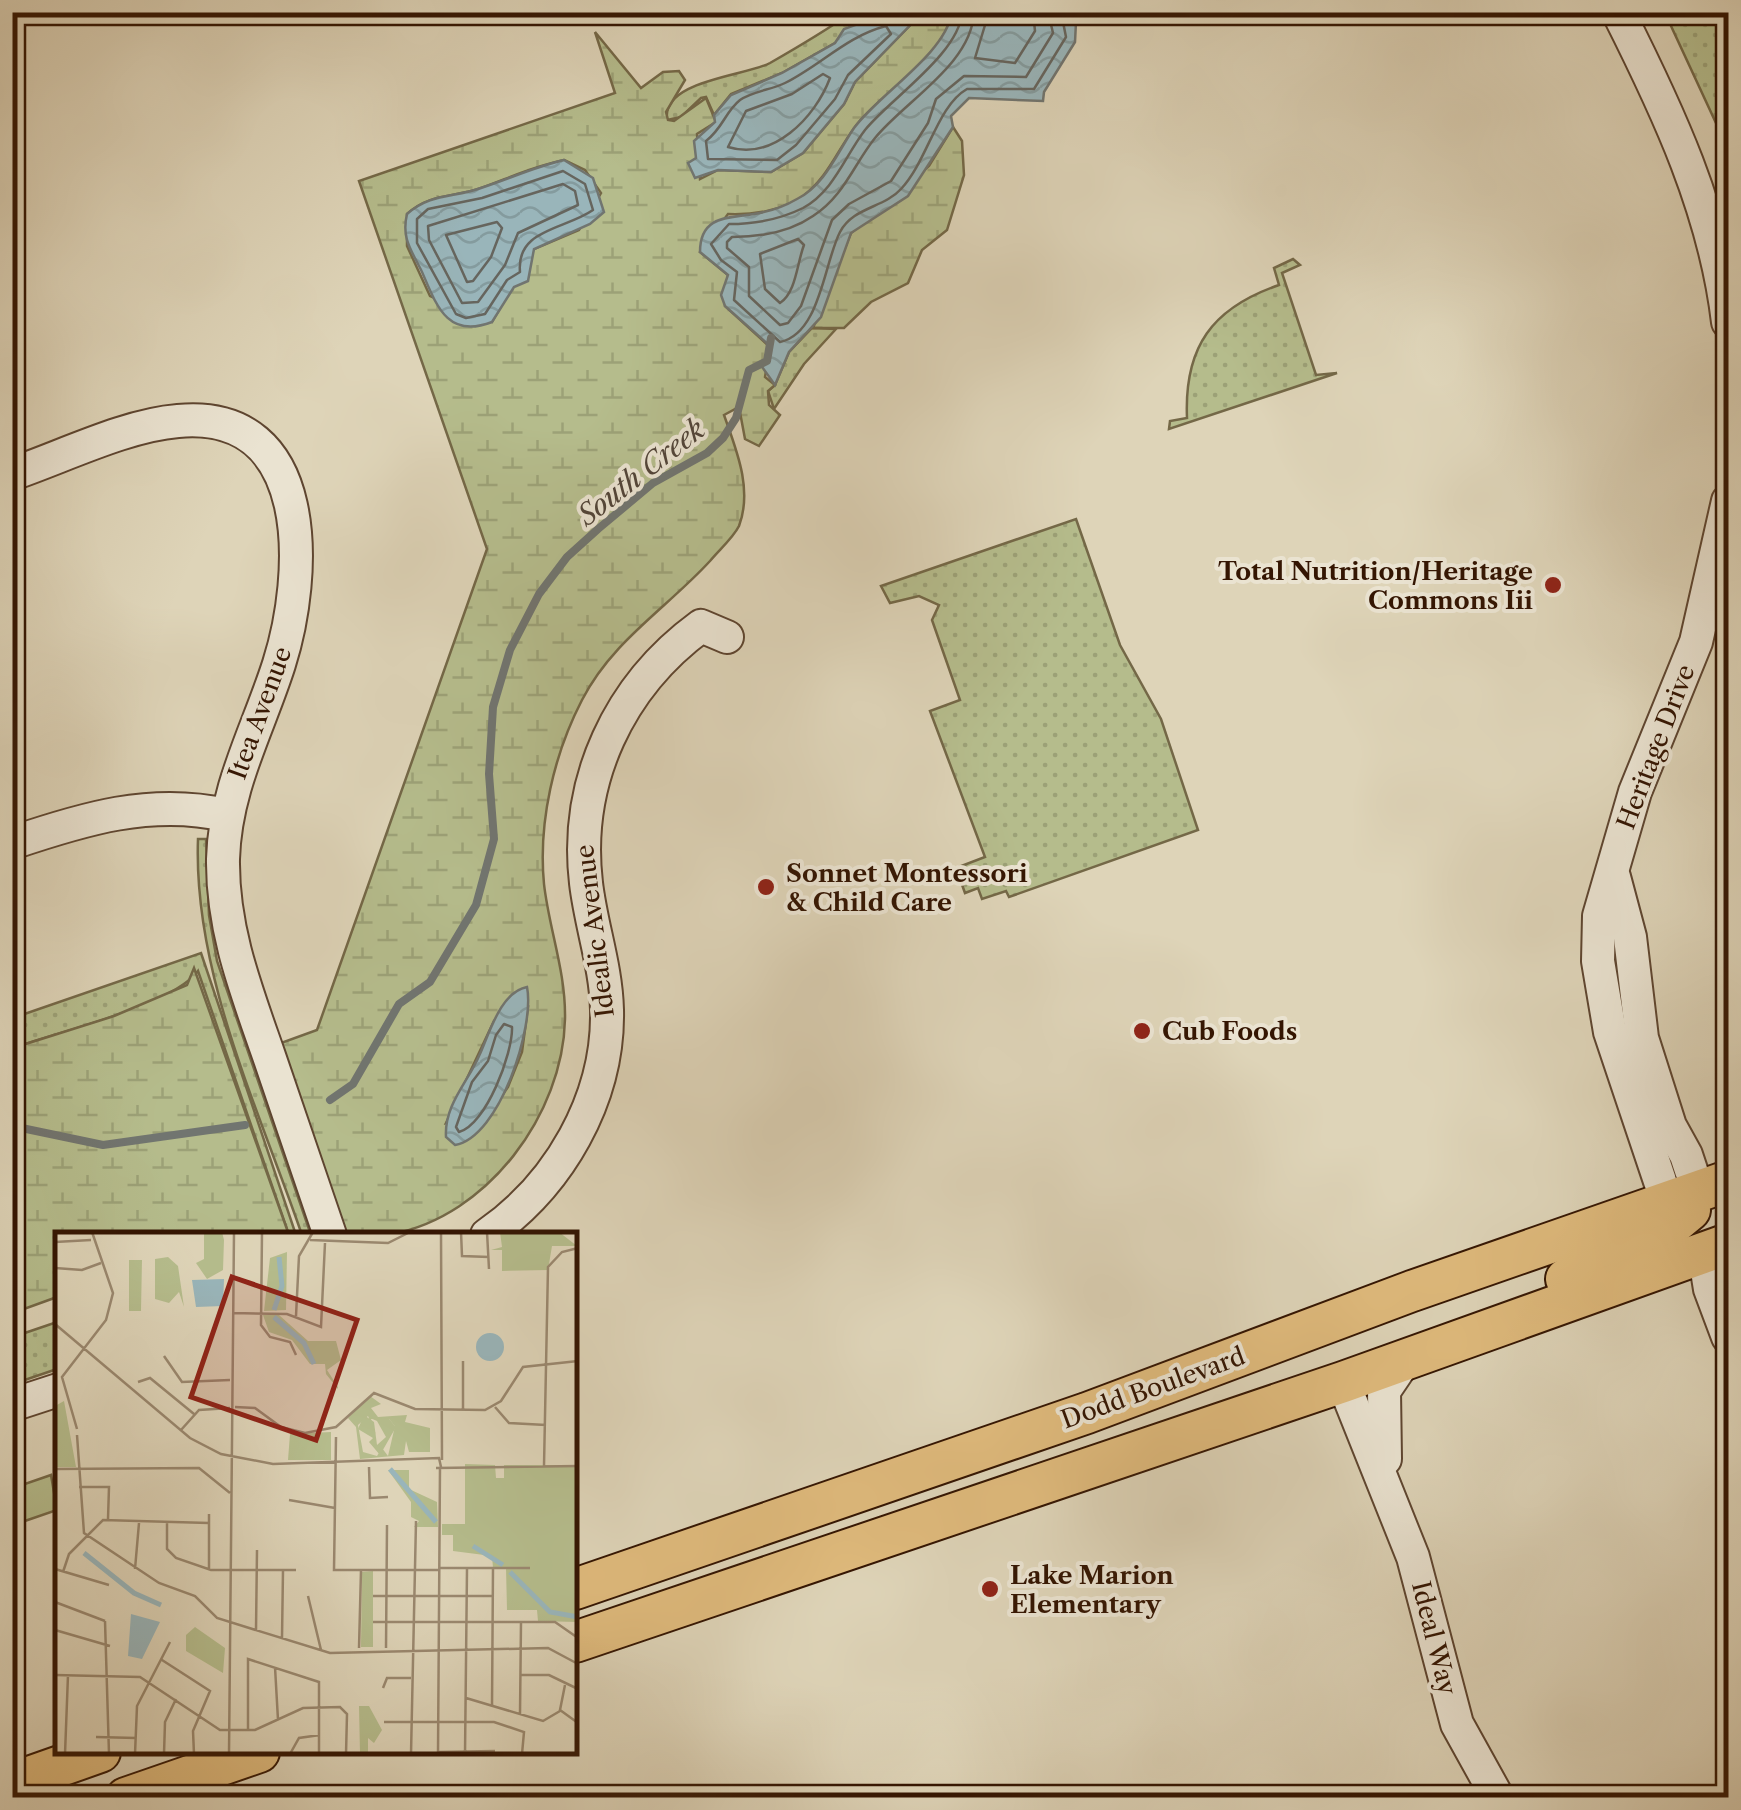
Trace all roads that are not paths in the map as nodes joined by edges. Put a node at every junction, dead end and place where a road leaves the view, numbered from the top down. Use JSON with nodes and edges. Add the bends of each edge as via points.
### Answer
{"nodes":[{"id":1,"x":1618,"y":12,"type":"edge"},
{"id":2,"x":1728,"y":322,"type":"edge"},
{"id":3,"x":12,"y":474,"type":"edge"},
{"id":4,"x":1728,"y":500,"type":"edge"},
{"id":5,"x":714,"y":632,"type":"dead end"},
{"id":6,"x":226,"y":815,"type":"junction"},
{"id":7,"x":12,"y":843,"type":"edge"},
{"id":8,"x":1698,"y":1191,"type":"edge"},
{"id":9,"x":329,"y":1232,"type":"edge"},
{"id":10,"x":489,"y":1232,"type":"edge"},
{"id":11,"x":1720,"y":1239,"type":"edge"},
{"id":12,"x":1412,"y":1291,"type":"junction"},
{"id":13,"x":1488,"y":1330,"type":"junction"},
{"id":14,"x":1728,"y":1336,"type":"edge"},
{"id":15,"x":1405,"y":1360,"type":"junction"},
{"id":16,"x":1344,"y":1382,"type":"junction"},
{"id":17,"x":55,"y":1391,"type":"edge"},
{"id":18,"x":12,"y":1405,"type":"edge"},
{"id":19,"x":1383,"y":1473,"type":"junction"},
{"id":20,"x":578,"y":1588,"type":"edge"},
{"id":21,"x":578,"y":1641,"type":"edge"},
{"id":22,"x":91,"y":1755,"type":"edge"},
{"id":23,"x":249,"y":1755,"type":"edge"},
{"id":24,"x":12,"y":1782,"type":"edge"},
{"id":25,"x":126,"y":1798,"type":"edge"},
{"id":26,"x":1498,"y":1798,"type":"edge"}],
"edges":[{"from":1,"to":2,"type":"street","via":[[1692,174]]},
{"from":3,"to":6,"type":"street","name":"Itea Avenue","via":[[188,420],[238,430],[276,466],[296,526],[295,596]]},
{"from":4,"to":8,"type":"street","name":"Heritage Drive","via":[[1700,628],[1634,792],[1614,877],[1630,937],[1642,1038]]},
{"from":5,"to":10,"type":"street","name":"Idealic Avenue","via":[[644,680],[592,774],[583,852],[607,1008],[604,1054],[572,1144]]},
{"from":6,"to":7,"type":"street","via":[[182,808],[120,812]]},
{"from":6,"to":9,"type":"street","name":"Itea Avenue","via":[[230,940]]},
{"from":8,"to":12,"type":"main road","name":"Dodd Boulevard"},
{"from":8,"to":13,"type":"main road","via":[[1689,1211],[1667,1229],[1541,1291]]},
{"from":11,"to":13,"type":"main road"},
{"from":11,"to":14,"type":"street","via":[[1710,1289]]},
{"from":12,"to":16,"type":"main road","via":[[1351,1341],[1343,1358]]},
{"from":12,"to":20,"type":"main road","name":"Dodd Boulevard","via":[[1086,1413]]},
{"from":13,"to":15,"type":"main road"},
{"from":15,"to":16,"type":"main road"},
{"from":15,"to":19,"type":"street","name":"Ideal Way","via":[[1384,1391]]},
{"from":16,"to":19,"type":"street","name":"Ideal Way"},
{"from":16,"to":21,"type":"main road"},
{"from":17,"to":18,"type":"street"},
{"from":19,"to":26,"type":"street","name":"Ideal Way","via":[[1418,1574],[1457,1724]]},
{"from":22,"to":24,"type":"main road"},
{"from":23,"to":25,"type":"main road"}]}
